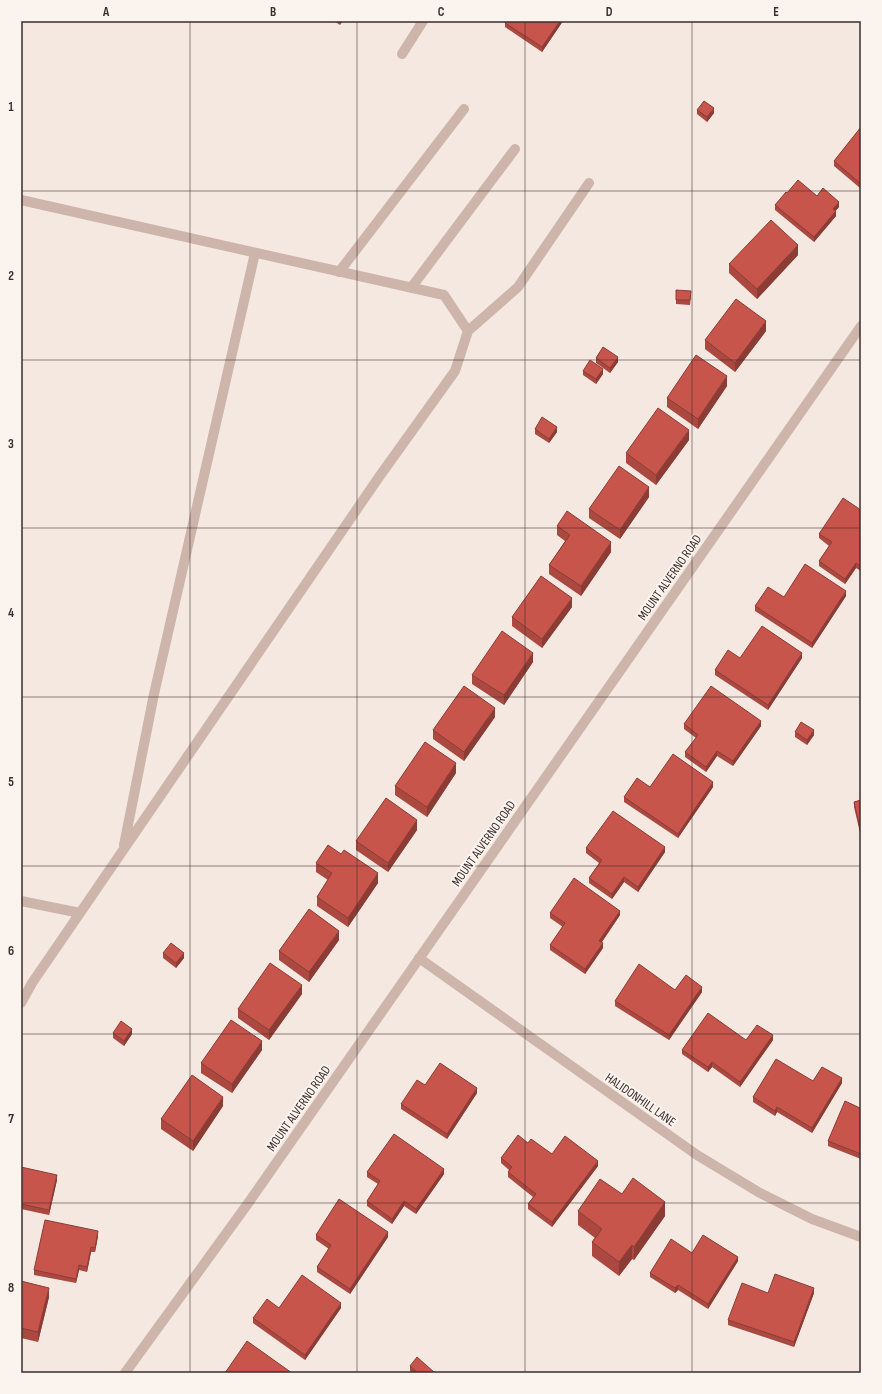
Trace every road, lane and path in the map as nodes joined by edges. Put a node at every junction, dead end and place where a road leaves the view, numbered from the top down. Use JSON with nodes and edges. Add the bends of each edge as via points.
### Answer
{"nodes":[{"id":1,"x":423,"y":21,"type":"edge"},
{"id":2,"x":402,"y":54,"type":"dead end"},
{"id":3,"x":464,"y":109,"type":"dead end"},
{"id":4,"x":515,"y":149,"type":"dead end"},
{"id":5,"x":589,"y":183,"type":"dead end"},
{"id":6,"x":21,"y":200,"type":"edge"},
{"id":7,"x":255,"y":252,"type":"junction"},
{"id":8,"x":339,"y":272,"type":"junction"},
{"id":9,"x":411,"y":288,"type":"junction"},
{"id":10,"x":861,"y":326,"type":"edge"},
{"id":11,"x":468,"y":331,"type":"junction"},
{"id":12,"x":124,"y":849,"type":"junction"},
{"id":13,"x":21,"y":900,"type":"edge"},
{"id":14,"x":80,"y":913,"type":"junction"},
{"id":15,"x":419,"y":958,"type":"junction"},
{"id":16,"x":21,"y":1003,"type":"edge"},
{"id":17,"x":861,"y":1237,"type":"edge"},
{"id":18,"x":125,"y":1373,"type":"edge"}],
"edges":[{"from":1,"to":2,"type":"street"},
{"from":3,"to":8,"type":"street"},
{"from":4,"to":9,"type":"street"},
{"from":5,"to":11,"type":"street","via":[[518,287]]},
{"from":6,"to":7,"type":"street"},
{"from":7,"to":8,"type":"street"},
{"from":7,"to":12,"type":"street","via":[[154,694]]},
{"from":8,"to":9,"type":"street"},
{"from":9,"to":11,"type":"street","via":[[444,296]]},
{"from":10,"to":15,"type":"street","name":"MOUNT ALVERNO ROAD"},
{"from":11,"to":12,"type":"street","via":[[455,371],[374,483]]},
{"from":12,"to":14,"type":"street"},
{"from":13,"to":14,"type":"street"},
{"from":14,"to":16,"type":"street"},
{"from":15,"to":17,"type":"street","name":"HALIDONHILL LANE","via":[[698,1155],[760,1193],[812,1219]]},
{"from":15,"to":18,"type":"street","name":"MOUNT ALVERNO ROAD","via":[[249,1202]]}]}
